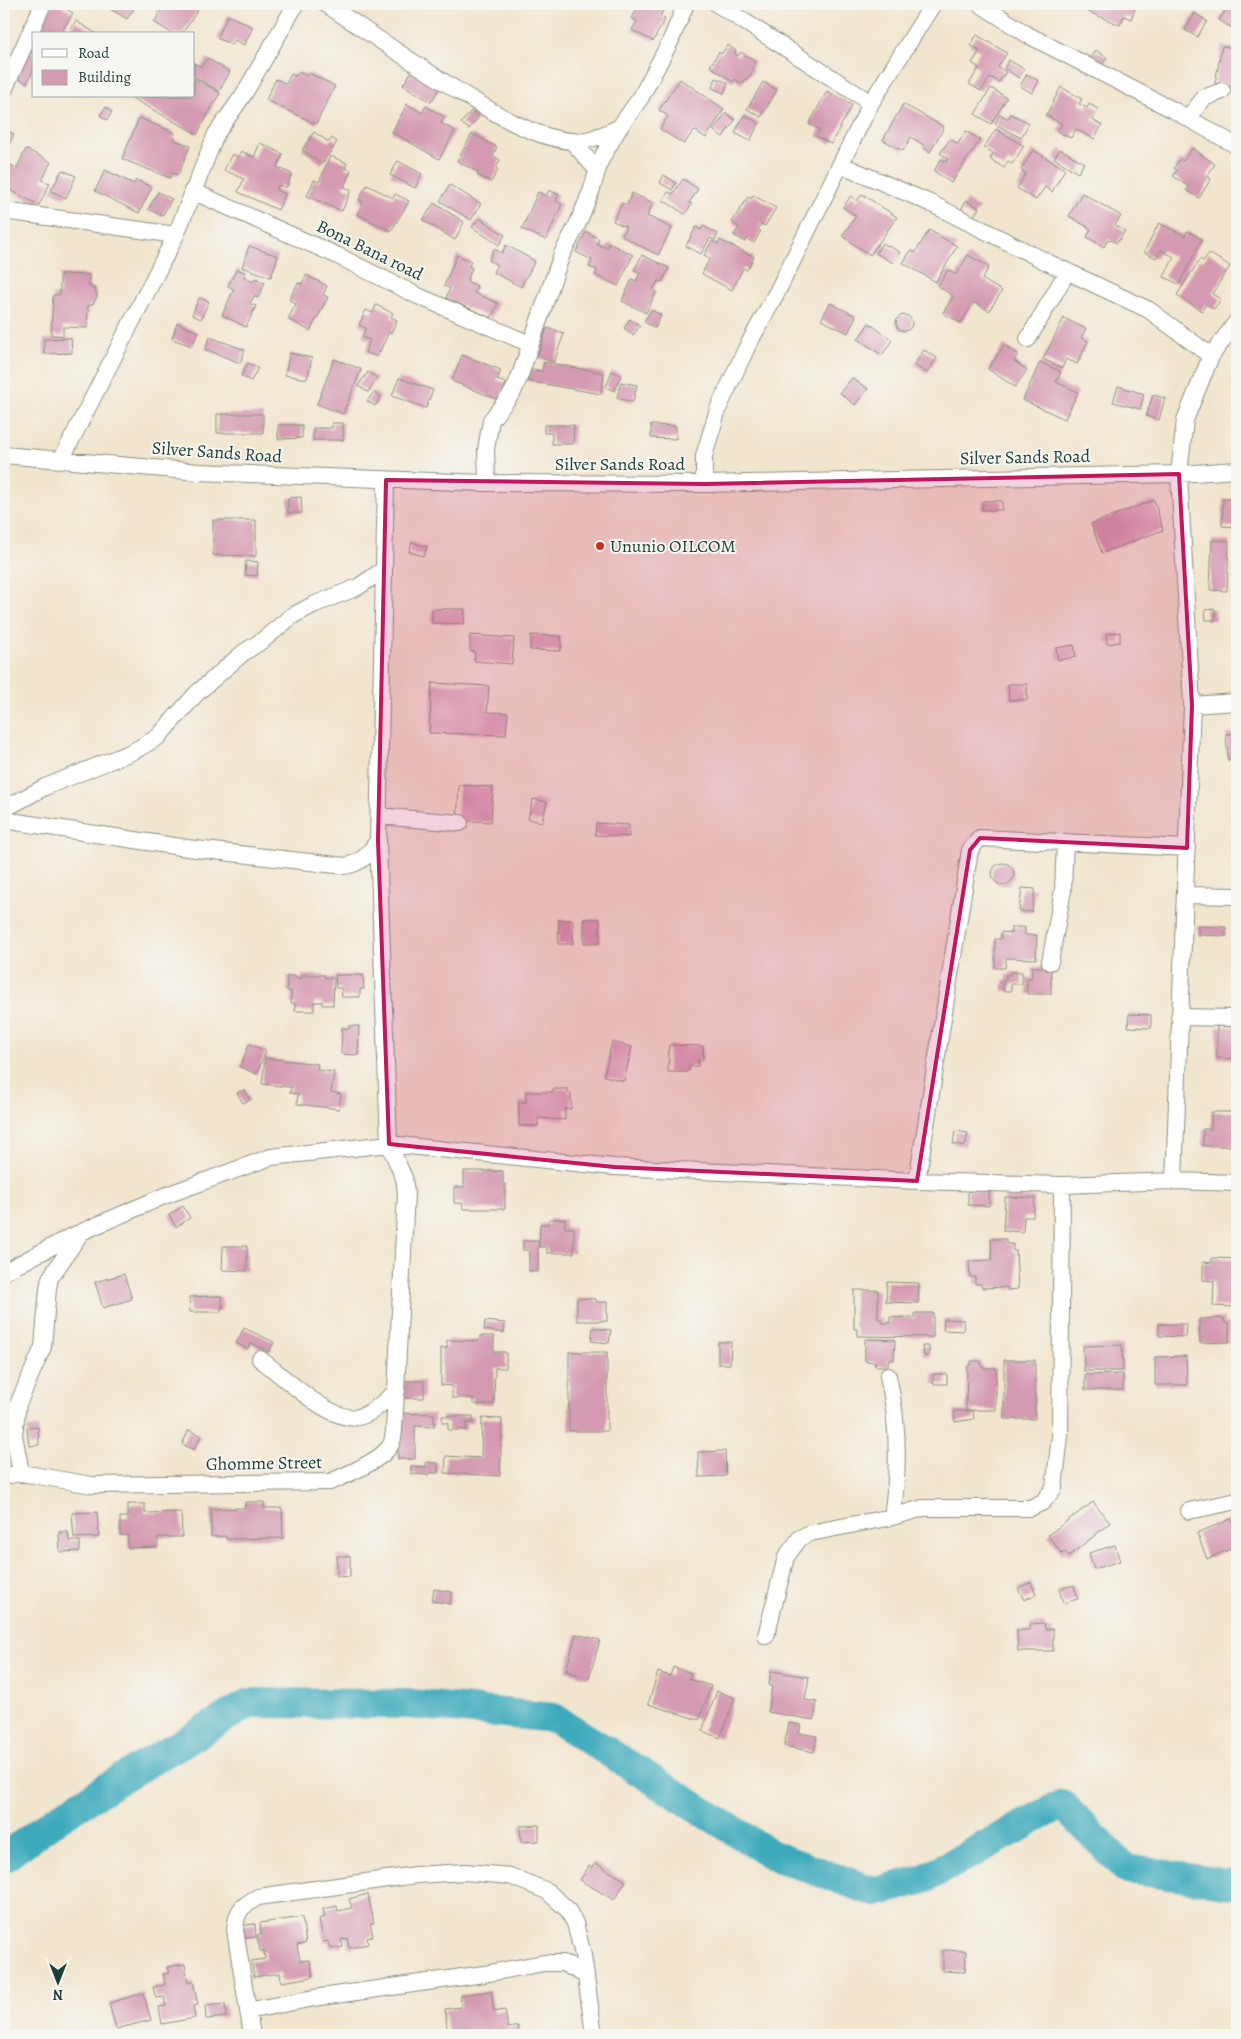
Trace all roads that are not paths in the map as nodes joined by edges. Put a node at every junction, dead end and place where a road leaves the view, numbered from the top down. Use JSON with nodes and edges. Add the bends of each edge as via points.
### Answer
{"nodes":[{"id":1,"x":43,"y":4,"type":"edge"},
{"id":2,"x":296,"y":4,"type":"edge"},
{"id":3,"x":326,"y":4,"type":"edge"},
{"id":4,"x":686,"y":4,"type":"edge"},
{"id":5,"x":717,"y":4,"type":"edge"},
{"id":6,"x":933,"y":4,"type":"edge"},
{"id":7,"x":980,"y":4,"type":"edge"},
{"id":8,"x":4,"y":90,"type":"edge"},
{"id":9,"x":1222,"y":91,"type":"dead end"},
{"id":10,"x":871,"y":103,"type":"junction"},
{"id":11,"x":1188,"y":118,"type":"junction"},
{"id":12,"x":618,"y":128,"type":"junction"},
{"id":13,"x":572,"y":141,"type":"junction"},
{"id":14,"x":1237,"y":146,"type":"edge"},
{"id":15,"x":842,"y":165,"type":"junction"},
{"id":16,"x":597,"y":170,"type":"junction"},
{"id":17,"x":192,"y":191,"type":"junction"},
{"id":18,"x":4,"y":211,"type":"edge"},
{"id":19,"x":176,"y":235,"type":"junction"},
{"id":20,"x":1067,"y":272,"type":"junction"},
{"id":21,"x":1237,"y":321,"type":"edge"},
{"id":22,"x":1028,"y":339,"type":"dead end"},
{"id":23,"x":530,"y":344,"type":"junction"},
{"id":24,"x":1211,"y":356,"type":"junction"},
{"id":25,"x":4,"y":456,"type":"edge"},
{"id":26,"x":61,"y":460,"type":"junction"},
{"id":27,"x":1237,"y":470,"type":"edge"},
{"id":28,"x":1179,"y":474,"type":"junction"},
{"id":29,"x":386,"y":480,"type":"junction"},
{"id":30,"x":487,"y":483,"type":"junction"},
{"id":31,"x":704,"y":484,"type":"junction"},
{"id":32,"x":383,"y":570,"type":"junction"},
{"id":33,"x":1237,"y":702,"type":"edge"},
{"id":34,"x":1192,"y":705,"type":"junction"},
{"id":35,"x":4,"y":809,"type":"edge"},
{"id":36,"x":379,"y":816,"type":"junction"},
{"id":37,"x":4,"y":820,"type":"edge"},
{"id":38,"x":460,"y":823,"type":"dead end"},
{"id":39,"x":378,"y":840,"type":"junction"},
{"id":40,"x":1065,"y":842,"type":"junction"},
{"id":41,"x":1187,"y":848,"type":"junction"},
{"id":42,"x":1185,"y":895,"type":"junction"},
{"id":43,"x":1237,"y":896,"type":"edge"},
{"id":44,"x":1050,"y":962,"type":"dead end"},
{"id":45,"x":1179,"y":1018,"type":"junction"},
{"id":46,"x":1237,"y":1018,"type":"edge"},
{"id":47,"x":389,"y":1144,"type":"junction"},
{"id":48,"x":917,"y":1181,"type":"junction"},
{"id":49,"x":1174,"y":1181,"type":"junction"},
{"id":50,"x":1237,"y":1183,"type":"edge"},
{"id":51,"x":1062,"y":1185,"type":"junction"},
{"id":52,"x":81,"y":1232,"type":"junction"},
{"id":53,"x":4,"y":1272,"type":"edge"},
{"id":54,"x":260,"y":1359,"type":"dead end"},
{"id":55,"x":888,"y":1376,"type":"dead end"},
{"id":56,"x":397,"y":1391,"type":"junction"},
{"id":57,"x":21,"y":1472,"type":"junction"},
{"id":58,"x":4,"y":1476,"type":"edge"},
{"id":59,"x":1237,"y":1500,"type":"edge"},
{"id":60,"x":1189,"y":1511,"type":"dead end"},
{"id":61,"x":892,"y":1517,"type":"junction"},
{"id":62,"x":766,"y":1636,"type":"dead end"},
{"id":63,"x":585,"y":1975,"type":"junction"},
{"id":64,"x":248,"y":2011,"type":"junction"},
{"id":65,"x":252,"y":2035,"type":"edge"},
{"id":66,"x":594,"y":2035,"type":"edge"}],
"edges":[{"from":1,"to":8,"type":"street"},
{"from":2,"to":17,"type":"street","via":[[244,94],[216,134]]},
{"from":3,"to":13,"type":"street","via":[[494,113],[548,138]]},
{"from":4,"to":12,"type":"street","via":[[641,97]]},
{"from":5,"to":10,"type":"street"},
{"from":6,"to":10,"type":"street"},
{"from":7,"to":11,"type":"street","via":[[1028,35]]},
{"from":9,"to":11,"type":"street","via":[[1204,98]]},
{"from":10,"to":15,"type":"street"},
{"from":11,"to":14,"type":"street"},
{"from":12,"to":13,"type":"street","via":[[589,140]]},
{"from":12,"to":16,"type":"street"},
{"from":13,"to":16,"type":"street"},
{"from":15,"to":20,"type":"street","via":[[930,203]]},
{"from":15,"to":31,"type":"street","via":[[746,347],[718,409],[704,456]]},
{"from":16,"to":23,"type":"street"},
{"from":17,"to":19,"type":"street"},
{"from":17,"to":23,"type":"street","name":"Bona Bana road"},
{"from":18,"to":19,"type":"street"},
{"from":19,"to":26,"type":"street"},
{"from":20,"to":22,"type":"street"},
{"from":20,"to":24,"type":"street","via":[[1149,310]]},
{"from":21,"to":24,"type":"street"},
{"from":23,"to":30,"type":"street","via":[[513,392],[491,420],[486,450]]},
{"from":24,"to":28,"type":"street","via":[[1184,420]]},
{"from":25,"to":26,"type":"street","name":"Silver Sands Road"},
{"from":26,"to":29,"type":"street","name":"Silver Sands Road","via":[[199,472]]},
{"from":27,"to":28,"type":"street","name":"Silver Sands Road"},
{"from":28,"to":31,"type":"street","name":"Silver Sands Road"},
{"from":28,"to":34,"type":"street"},
{"from":29,"to":30,"type":"street","name":"Silver Sands Road"},
{"from":29,"to":32,"type":"street"},
{"from":30,"to":31,"type":"street","name":"Silver Sands Road"},
{"from":32,"to":35,"type":"street","via":[[358,587],[292,616],[197,694],[158,737],[134,752],[45,787]]},
{"from":32,"to":36,"type":"street"},
{"from":33,"to":34,"type":"street"},
{"from":34,"to":41,"type":"street"},
{"from":36,"to":38,"type":"street"},
{"from":36,"to":39,"type":"street"},
{"from":37,"to":39,"type":"street","via":[[187,848],[345,866],[364,859]]},
{"from":39,"to":47,"type":"street"},
{"from":40,"to":41,"type":"street"},
{"from":40,"to":44,"type":"street","via":[[1063,890]]},
{"from":40,"to":48,"type":"street","via":[[980,838],[970,850]]},
{"from":41,"to":42,"type":"street"},
{"from":42,"to":43,"type":"street"},
{"from":42,"to":45,"type":"street"},
{"from":45,"to":46,"type":"street"},
{"from":45,"to":49,"type":"street"},
{"from":47,"to":48,"type":"street","via":[[614,1167]]},
{"from":47,"to":52,"type":"street","via":[[271,1157],[164,1196]]},
{"from":47,"to":56,"type":"street","name":"Ghomme Street","via":[[404,1178],[406,1193]]},
{"from":48,"to":51,"type":"street"},
{"from":49,"to":50,"type":"street"},
{"from":49,"to":51,"type":"street"},
{"from":51,"to":61,"type":"street","via":[[1060,1436],[1054,1488],[1043,1502],[1030,1508],[923,1508]]},
{"from":52,"to":53,"type":"street"},
{"from":52,"to":57,"type":"street","via":[[50,1278],[43,1347],[18,1404],[14,1435]]},
{"from":54,"to":56,"type":"street","via":[[339,1416],[351,1418],[368,1413]]},
{"from":55,"to":61,"type":"street","via":[[896,1423]]},
{"from":56,"to":57,"type":"street","name":"Ghomme Street","via":[[392,1444],[377,1457],[330,1482],[92,1485]]},
{"from":57,"to":58,"type":"street","name":"Ghomme Street"},
{"from":59,"to":60,"type":"street"},
{"from":61,"to":62,"type":"street","via":[[810,1533],[800,1538],[786,1557]]},
{"from":63,"to":64,"type":"street","via":[[563,1963],[544,1963]]},
{"from":63,"to":64,"type":"street","via":[[575,1923],[567,1909],[547,1891],[510,1876],[465,1872],[416,1875],[258,1898],[242,1907],[236,1916],[236,1930]]},
{"from":63,"to":66,"type":"street"},
{"from":64,"to":65,"type":"street"}]}
